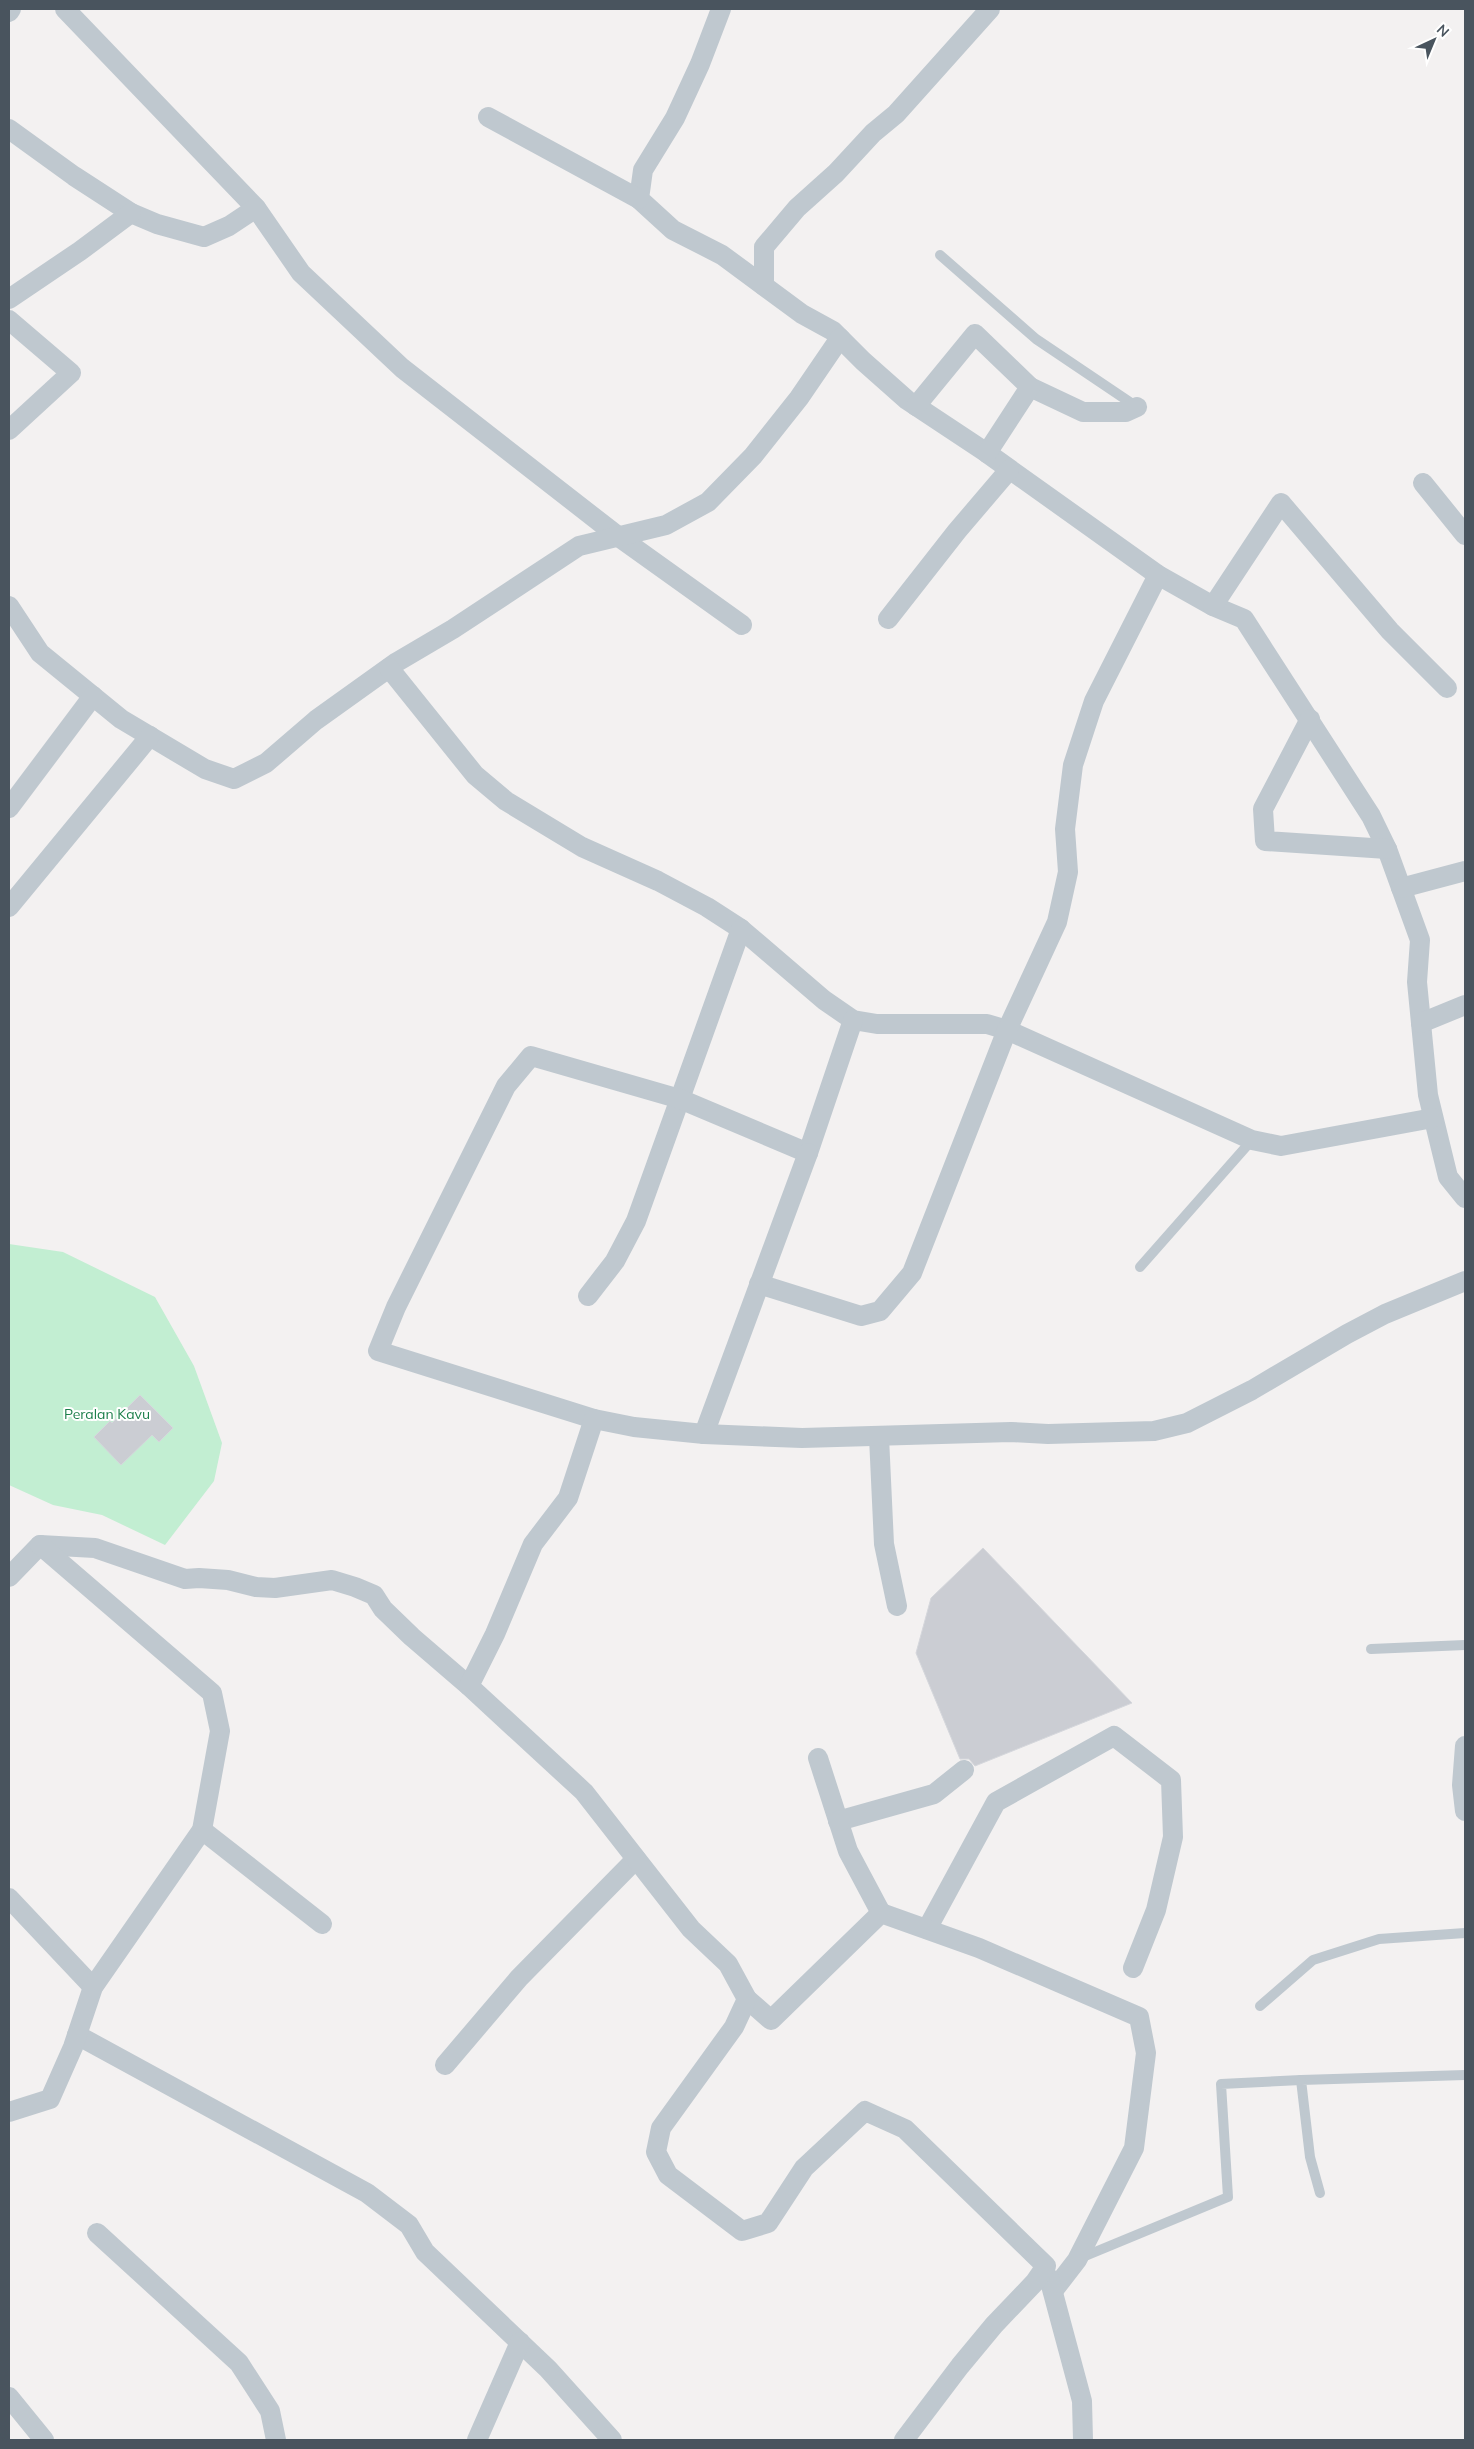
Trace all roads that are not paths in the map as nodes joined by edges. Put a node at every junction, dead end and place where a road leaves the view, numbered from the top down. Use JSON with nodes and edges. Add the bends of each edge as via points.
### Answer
{"nodes":[{"id":1,"x":11,"y":9,"type":"edge"},
{"id":2,"x":65,"y":9,"type":"edge"},
{"id":3,"x":721,"y":9,"type":"edge"},
{"id":4,"x":990,"y":9,"type":"edge"},
{"id":5,"x":9,"y":12,"type":"edge"},
{"id":6,"x":488,"y":117,"type":"dead end"},
{"id":7,"x":9,"y":129,"type":"edge"},
{"id":8,"x":639,"y":200,"type":"junction"},
{"id":9,"x":256,"y":208,"type":"junction"},
{"id":10,"x":130,"y":213,"type":"junction"},
{"id":11,"x":940,"y":255,"type":"dead end"},
{"id":12,"x":764,"y":286,"type":"junction"},
{"id":13,"x":9,"y":299,"type":"edge"},
{"id":14,"x":9,"y":320,"type":"edge"},
{"id":15,"x":840,"y":338,"type":"junction"},
{"id":16,"x":1030,"y":387,"type":"junction"},
{"id":17,"x":916,"y":406,"type":"junction"},
{"id":18,"x":1137,"y":407,"type":"joint"},
{"id":19,"x":9,"y":430,"type":"edge"},
{"id":20,"x":987,"y":453,"type":"junction"},
{"id":21,"x":1009,"y":470,"type":"junction"},
{"id":22,"x":1423,"y":483,"type":"dead end"},
{"id":23,"x":1465,"y":535,"type":"edge"},
{"id":24,"x":619,"y":537,"type":"junction"},
{"id":25,"x":1158,"y":575,"type":"junction"},
{"id":26,"x":9,"y":606,"type":"edge"},
{"id":27,"x":1212,"y":606,"type":"junction"},
{"id":28,"x":888,"y":619,"type":"dead end"},
{"id":29,"x":742,"y":625,"type":"dead end"},
{"id":30,"x":389,"y":668,"type":"junction"},
{"id":31,"x":1447,"y":688,"type":"dead end"},
{"id":32,"x":93,"y":696,"type":"junction"},
{"id":33,"x":1310,"y":719,"type":"junction"},
{"id":34,"x":150,"y":736,"type":"junction"},
{"id":35,"x":9,"y":808,"type":"edge"},
{"id":36,"x":1386,"y":849,"type":"junction"},
{"id":37,"x":1465,"y":871,"type":"edge"},
{"id":38,"x":1401,"y":888,"type":"junction"},
{"id":39,"x":9,"y":908,"type":"edge"},
{"id":40,"x":741,"y":929,"type":"junction"},
{"id":41,"x":1465,"y":1005,"type":"edge"},
{"id":42,"x":854,"y":1020,"type":"junction"},
{"id":43,"x":1422,"y":1023,"type":"junction"},
{"id":44,"x":1008,"y":1030,"type":"junction"},
{"id":45,"x":680,"y":1099,"type":"junction"},
{"id":46,"x":1433,"y":1118,"type":"junction"},
{"id":47,"x":1252,"y":1140,"type":"junction"},
{"id":48,"x":808,"y":1153,"type":"junction"},
{"id":49,"x":1465,"y":1198,"type":"edge"},
{"id":50,"x":1140,"y":1267,"type":"dead end"},
{"id":51,"x":1465,"y":1281,"type":"edge"},
{"id":52,"x":759,"y":1284,"type":"junction"},
{"id":53,"x":588,"y":1296,"type":"dead end"},
{"id":54,"x":594,"y":1419,"type":"junction"},
{"id":55,"x":704,"y":1434,"type":"junction"},
{"id":56,"x":879,"y":1436,"type":"junction"},
{"id":57,"x":40,"y":1546,"type":"junction"},
{"id":58,"x":9,"y":1577,"type":"edge"},
{"id":59,"x":897,"y":1606,"type":"dead end"},
{"id":60,"x":1465,"y":1645,"type":"edge"},
{"id":61,"x":1371,"y":1649,"type":"dead end"},
{"id":62,"x":469,"y":1686,"type":"junction"},
{"id":63,"x":1465,"y":1746,"type":"edge"},
{"id":64,"x":818,"y":1758,"type":"dead end"},
{"id":65,"x":964,"y":1770,"type":"dead end"},
{"id":66,"x":1465,"y":1811,"type":"edge"},
{"id":67,"x":838,"y":1821,"type":"junction"},
{"id":68,"x":202,"y":1830,"type":"junction"},
{"id":69,"x":636,"y":1859,"type":"junction"},
{"id":70,"x":9,"y":1898,"type":"edge"},
{"id":71,"x":881,"y":1913,"type":"junction"},
{"id":72,"x":322,"y":1924,"type":"dead end"},
{"id":73,"x":928,"y":1929,"type":"junction"},
{"id":74,"x":1465,"y":1933,"type":"edge"},
{"id":75,"x":1132,"y":1968,"type":"dead end"},
{"id":76,"x":93,"y":1987,"type":"junction"},
{"id":77,"x":747,"y":1999,"type":"junction"},
{"id":78,"x":1260,"y":2006,"type":"dead end"},
{"id":79,"x":77,"y":2035,"type":"junction"},
{"id":80,"x":445,"y":2065,"type":"dead end"},
{"id":81,"x":1465,"y":2075,"type":"edge"},
{"id":82,"x":1302,"y":2080,"type":"junction"},
{"id":83,"x":9,"y":2112,"type":"edge"},
{"id":84,"x":1320,"y":2193,"type":"dead end"},
{"id":85,"x":96,"y":2233,"type":"dead end"},
{"id":86,"x":1078,"y":2260,"type":"junction"},
{"id":87,"x":1046,"y":2266,"type":"junction"},
{"id":88,"x":1052,"y":2291,"type":"junction"},
{"id":89,"x":520,"y":2342,"type":"junction"},
{"id":90,"x":9,"y":2397,"type":"edge"},
{"id":91,"x":44,"y":2440,"type":"edge"},
{"id":92,"x":276,"y":2440,"type":"edge"},
{"id":93,"x":477,"y":2440,"type":"edge"},
{"id":94,"x":612,"y":2440,"type":"edge"},
{"id":95,"x":904,"y":2440,"type":"edge"},
{"id":96,"x":1083,"y":2440,"type":"edge"}],
"edges":[{"from":1,"to":5,"type":"street"},
{"from":2,"to":9,"type":"street"},
{"from":3,"to":8,"type":"street","via":[[675,118],[643,170]]},
{"from":4,"to":12,"type":"street","via":[[896,114],[797,208],[764,247]]},
{"from":6,"to":8,"type":"street"},
{"from":7,"to":10,"type":"street"},
{"from":8,"to":12,"type":"street","via":[[673,230],[722,255]]},
{"from":9,"to":10,"type":"street","via":[[229,226],[204,237]]},
{"from":9,"to":24,"type":"street","via":[[301,273],[402,368]]},
{"from":10,"to":13,"type":"street"},
{"from":11,"to":18,"type":"lane","via":[[1036,339]]},
{"from":12,"to":15,"type":"street","via":[[802,314],[833,330]]},
{"from":14,"to":19,"type":"street","via":[[71,373]]},
{"from":15,"to":17,"type":"street"},
{"from":15,"to":24,"type":"street","via":[[799,398],[759,448],[708,502],[666,525]]},
{"from":16,"to":17,"type":"street","via":[[975,334]]},
{"from":16,"to":18,"type":"street","via":[[1083,412],[1126,412]]},
{"from":16,"to":20,"type":"street"},
{"from":17,"to":20,"type":"street"},
{"from":20,"to":21,"type":"street"},
{"from":21,"to":25,"type":"street"},
{"from":21,"to":28,"type":"street"},
{"from":22,"to":23,"type":"street"},
{"from":24,"to":29,"type":"street"},
{"from":24,"to":30,"type":"street","via":[[579,546]]},
{"from":25,"to":27,"type":"street"},
{"from":25,"to":44,"type":"street","via":[[1094,701],[1073,766],[1066,829],[1068,872],[1058,922]]},
{"from":26,"to":32,"type":"street","via":[[40,653]]},
{"from":27,"to":31,"type":"street","via":[[1281,503],[1390,631]]},
{"from":27,"to":33,"type":"street","via":[[1244,619]]},
{"from":30,"to":34,"type":"street","via":[[316,720],[266,763],[234,779],[205,769]]},
{"from":30,"to":40,"type":"street","via":[[475,775],[506,801],[582,847],[658,881]]},
{"from":32,"to":34,"type":"street","via":[[121,719]]},
{"from":32,"to":35,"type":"street"},
{"from":33,"to":36,"type":"street","via":[[1371,816]]},
{"from":33,"to":36,"type":"street","via":[[1263,809],[1265,842]]},
{"from":34,"to":39,"type":"street"},
{"from":36,"to":38,"type":"street"},
{"from":37,"to":38,"type":"street"},
{"from":38,"to":43,"type":"street","via":[[1420,940],[1417,982]]},
{"from":40,"to":42,"type":"street","via":[[824,1000]]},
{"from":40,"to":45,"type":"street"},
{"from":41,"to":43,"type":"street"},
{"from":42,"to":44,"type":"street","via":[[876,1024],[987,1024]]},
{"from":42,"to":48,"type":"street"},
{"from":43,"to":46,"type":"street"},
{"from":44,"to":47,"type":"street"},
{"from":44,"to":52,"type":"street","via":[[912,1273],[880,1312],[861,1316]]},
{"from":45,"to":48,"type":"street"},
{"from":45,"to":53,"type":"street","via":[[636,1221],[615,1261]]},
{"from":45,"to":54,"type":"street","via":[[531,1056],[506,1086],[396,1307],[378,1351]]},
{"from":46,"to":47,"type":"street","via":[[1281,1146]]},
{"from":46,"to":49,"type":"street","via":[[1448,1177]]},
{"from":47,"to":50,"type":"lane"},
{"from":48,"to":52,"type":"street"},
{"from":51,"to":56,"type":"street","via":[[1385,1314],[1252,1390],[1186,1423],[1154,1431]]},
{"from":52,"to":55,"type":"street"},
{"from":54,"to":55,"type":"street","via":[[634,1427]]},
{"from":54,"to":62,"type":"street","via":[[568,1498],[534,1544]]},
{"from":55,"to":56,"type":"street","via":[[802,1438]]},
{"from":56,"to":59,"type":"street","via":[[884,1544]]},
{"from":57,"to":58,"type":"street"},
{"from":57,"to":62,"type":"street","via":[[95,1548],[185,1579],[228,1580],[275,1588],[332,1580],[355,1587],[374,1594],[383,1609]]},
{"from":57,"to":68,"type":"street","via":[[212,1693],[220,1730]]},
{"from":60,"to":61,"type":"lane"},
{"from":62,"to":69,"type":"street","via":[[584,1792]]},
{"from":63,"to":66,"type":"street","via":[[1462,1785]]},
{"from":64,"to":67,"type":"street"},
{"from":65,"to":67,"type":"street","via":[[934,1794]]},
{"from":67,"to":71,"type":"street","via":[[848,1851]]},
{"from":68,"to":72,"type":"street"},
{"from":68,"to":76,"type":"street"},
{"from":69,"to":77,"type":"street","via":[[691,1929],[728,1964]]},
{"from":69,"to":80,"type":"street","via":[[519,1978]]},
{"from":70,"to":76,"type":"street"},
{"from":71,"to":73,"type":"street"},
{"from":71,"to":77,"type":"street","via":[[771,2020]]},
{"from":73,"to":75,"type":"street","via":[[996,1802],[1114,1736],[1170,1780],[1173,1837],[1156,1910]]},
{"from":73,"to":86,"type":"street","via":[[1139,2017],[1146,2053],[1134,2148]]},
{"from":74,"to":78,"type":"lane","via":[[1378,1939],[1312,1960]]},
{"from":76,"to":79,"type":"street"},
{"from":77,"to":87,"type":"street","via":[[734,2027],[661,2128],[656,2152],[668,2175],[742,2230],[768,2223],[804,2168],[865,2111],[905,2129]]},
{"from":79,"to":83,"type":"street","via":[[50,2099]]},
{"from":79,"to":89,"type":"street","via":[[367,2193],[409,2225],[425,2252]]},
{"from":81,"to":82,"type":"lane"},
{"from":82,"to":84,"type":"lane","via":[[1310,2158]]},
{"from":82,"to":86,"type":"lane","via":[[1221,2084],[1228,2197]]},
{"from":85,"to":92,"type":"street","via":[[238,2363],[270,2411]]},
{"from":86,"to":88,"type":"street"},
{"from":87,"to":88,"type":"street"},
{"from":87,"to":95,"type":"street","via":[[1036,2282],[960,2366]]},
{"from":88,"to":96,"type":"street","via":[[1082,2401]]},
{"from":89,"to":93,"type":"street"},
{"from":89,"to":94,"type":"street"},
{"from":90,"to":91,"type":"street"}]}
